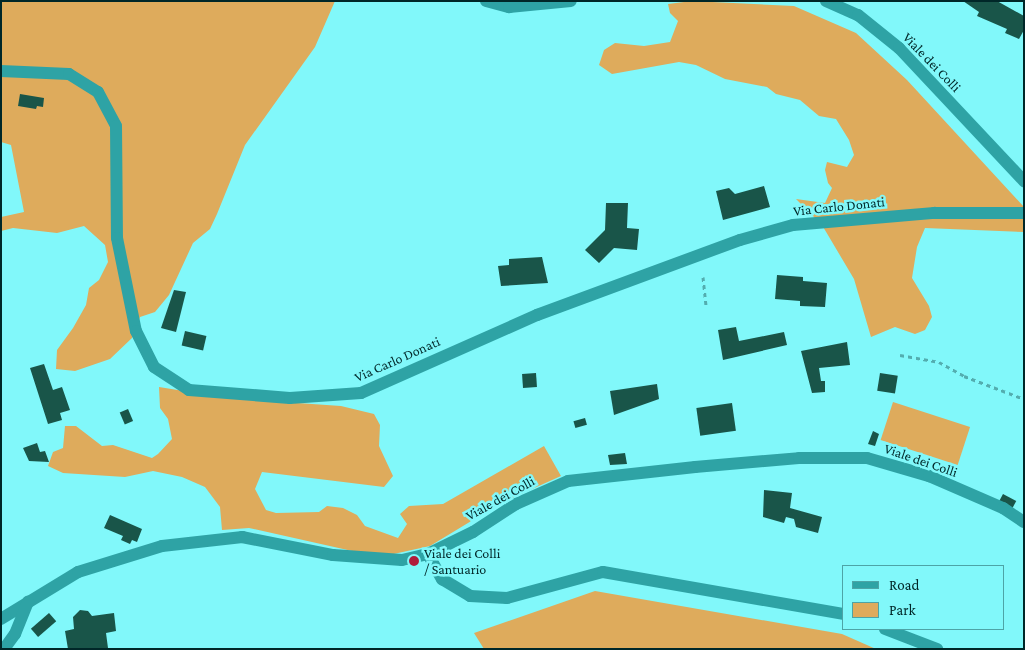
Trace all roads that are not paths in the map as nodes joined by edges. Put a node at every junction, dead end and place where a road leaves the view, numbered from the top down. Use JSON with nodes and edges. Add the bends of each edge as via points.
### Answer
{"nodes":[{"id":1,"x":486,"y":1,"type":"edge"},
{"id":2,"x":571,"y":1,"type":"edge"},
{"id":3,"x":826,"y":1,"type":"edge"},
{"id":4,"x":1,"y":71,"type":"edge"},
{"id":5,"x":1024,"y":181,"type":"edge"},
{"id":6,"x":1024,"y":213,"type":"edge"},
{"id":7,"x":1024,"y":522,"type":"edge"},
{"id":8,"x":428,"y":554,"type":"junction"},
{"id":9,"x":28,"y":602,"type":"junction"},
{"id":10,"x":842,"y":614,"type":"edge"},
{"id":11,"x":1,"y":619,"type":"edge"},
{"id":12,"x":888,"y":630,"type":"edge"},
{"id":13,"x":930,"y":647,"type":"edge"},
{"id":14,"x":4,"y":649,"type":"edge"}],
"edges":[{"from":1,"to":2,"type":"street","via":[[509,7]]},
{"from":3,"to":5,"type":"street","name":"Viale dei Colli","via":[[858,14],[899,48]]},
{"from":4,"to":6,"type":"street","name":"Via Carlo Donati","via":[[69,74],[98,92],[116,126],[117,238],[136,331],[154,367],[189,390],[290,398],[361,393],[537,315],[740,240],[793,225],[934,213]]},
{"from":7,"to":8,"type":"street","name":"Viale dei Colli","via":[[1004,508],[929,476],[867,458],[799,458],[568,481],[516,504],[472,532]]},
{"from":8,"to":9,"type":"street","name":"Viale dei Colli","via":[[402,560],[373,560],[242,537],[199,541],[128,554],[78,572]]},
{"from":8,"to":10,"type":"street","via":[[442,579],[470,596],[507,598],[603,572]]},
{"from":9,"to":11,"type":"street","name":"Viale dei Colli"},
{"from":9,"to":14,"type":"street","via":[[15,634]]},
{"from":12,"to":13,"type":"street"}]}
